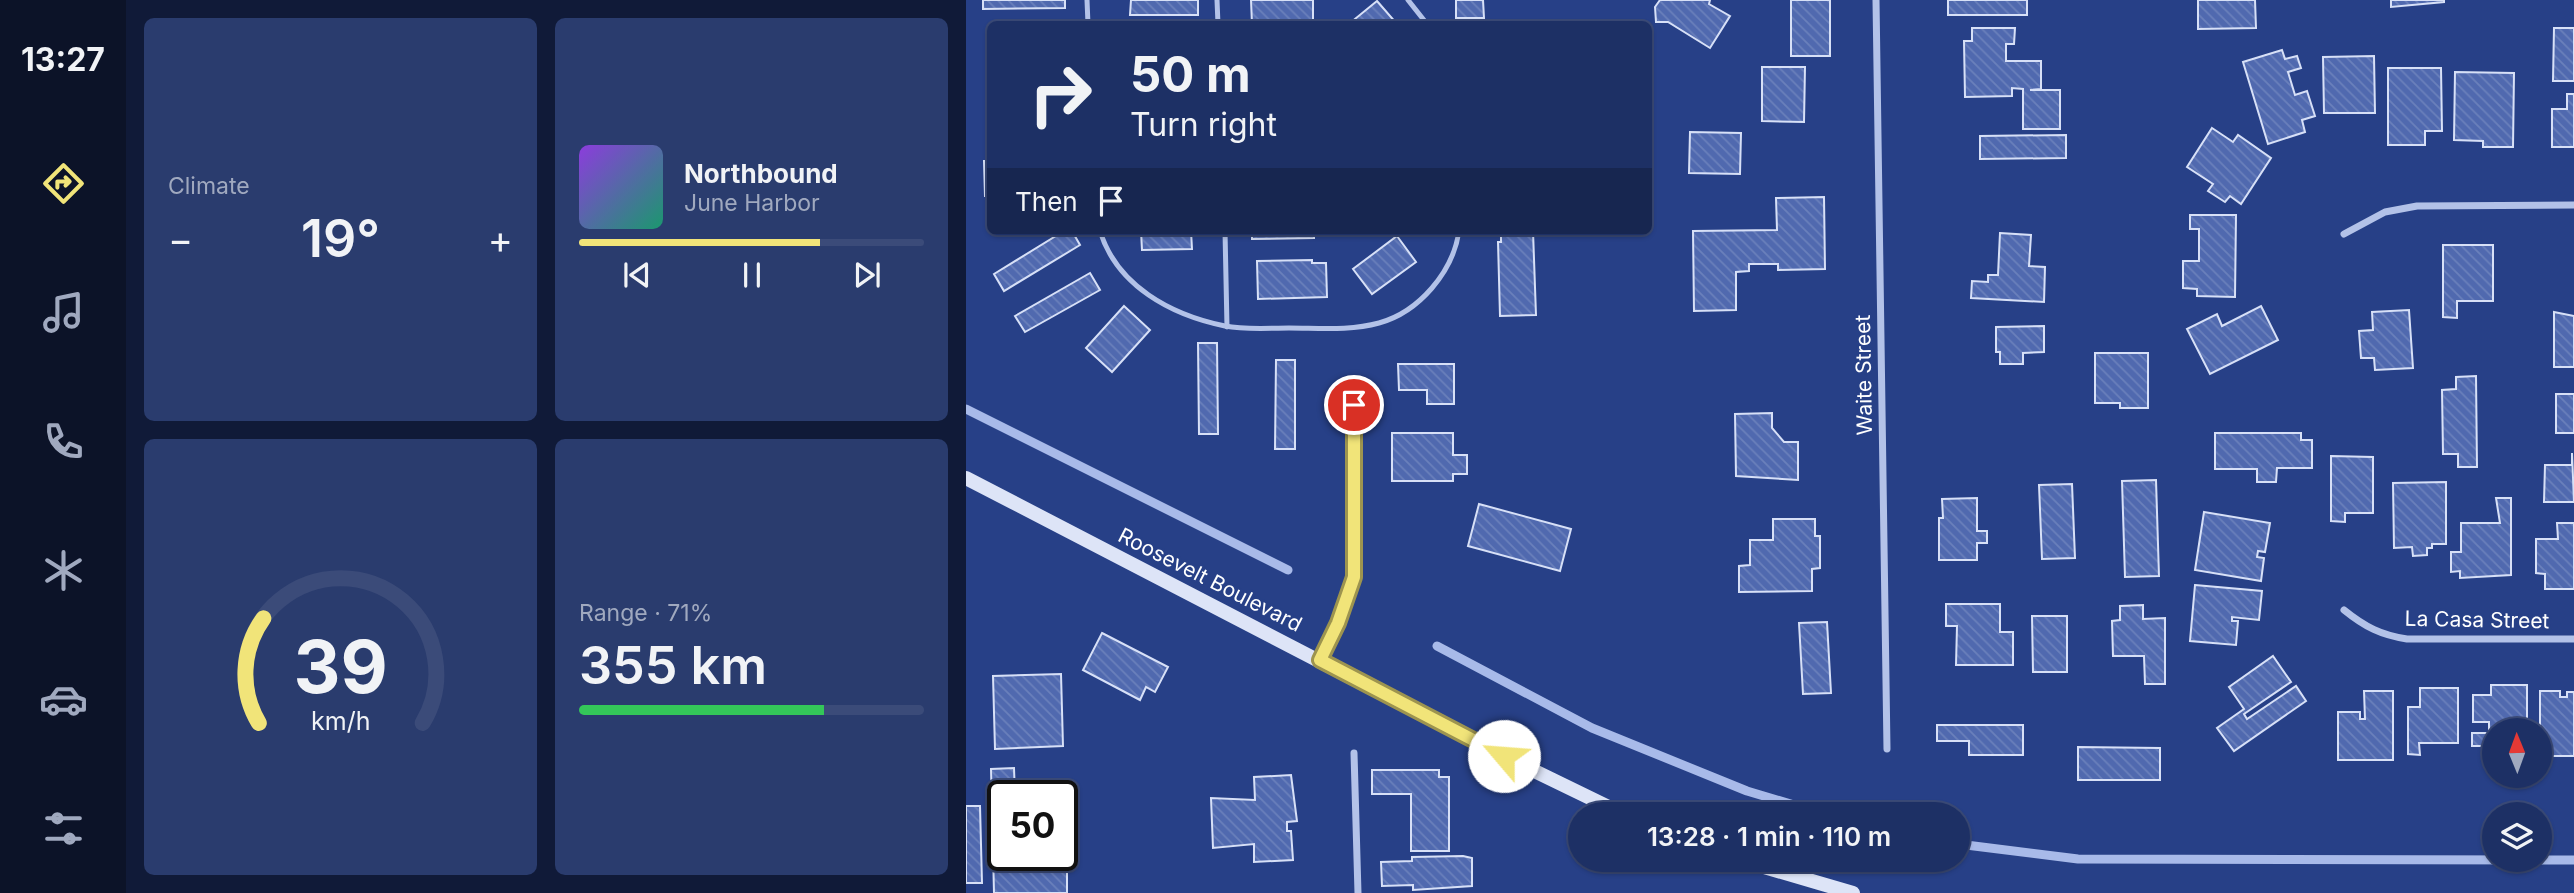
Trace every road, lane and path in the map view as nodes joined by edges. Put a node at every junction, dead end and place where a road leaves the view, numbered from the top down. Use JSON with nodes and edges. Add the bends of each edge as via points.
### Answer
{"nodes":[{"id":1,"x":1087,"y":0,"type":"edge"},
{"id":2,"x":1217,"y":0,"type":"edge"},
{"id":3,"x":1408,"y":0,"type":"edge"},
{"id":4,"x":1876,"y":0,"type":"edge"},
{"id":5,"x":1088,"y":21,"type":"edge"},
{"id":6,"x":1218,"y":21,"type":"edge"},
{"id":7,"x":1425,"y":21,"type":"edge"},
{"id":8,"x":2574,"y":205,"type":"edge"},
{"id":9,"x":2344,"y":234,"type":"dead end"},
{"id":10,"x":1102,"y":235,"type":"edge"},
{"id":11,"x":1224,"y":235,"type":"edge"},
{"id":12,"x":1458,"y":235,"type":"edge"},
{"id":13,"x":1227,"y":327,"type":"junction"},
{"id":14,"x":1354,"y":405,"type":"dead end"},
{"id":15,"x":966,"y":478,"type":"edge"},
{"id":16,"x":2344,"y":610,"type":"dead end"},
{"id":17,"x":2574,"y":639,"type":"edge"},
{"id":18,"x":1320,"y":660,"type":"junction"},
{"id":19,"x":1887,"y":748,"type":"dead end"},
{"id":20,"x":1354,"y":753,"type":"dead end"},
{"id":21,"x":1598,"y":802,"type":"edge"},
{"id":22,"x":1781,"y":872,"type":"edge"},
{"id":23,"x":1358,"y":893,"type":"edge"},
{"id":24,"x":1853,"y":893,"type":"edge"}],
"edges":[{"from":1,"to":5,"type":"lane"},
{"from":2,"to":6,"type":"lane"},
{"from":3,"to":7,"type":"lane"},
{"from":4,"to":19,"type":"street","name":"Waite Street"},
{"from":8,"to":9,"type":"street","via":[[2417,206],[2385,212]]},
{"from":10,"to":13,"type":"lane","via":[[1116,263],[1140,290],[1182,313]]},
{"from":11,"to":13,"type":"lane"},
{"from":12,"to":13,"type":"lane","via":[[1441,279],[1414,305],[1381,323],[1343,329]]},
{"from":14,"to":18,"type":"lane","via":[[1354,577]]},
{"from":15,"to":18,"type":"main road","name":"Roosevelt Boulevard"},
{"from":16,"to":17,"type":"street","name":"La Casa Street","via":[[2364,626],[2407,639]]},
{"from":18,"to":21,"type":"main road","name":"Roosevelt Boulevard"},
{"from":20,"to":23,"type":"street"},
{"from":22,"to":24,"type":"main road"}]}
